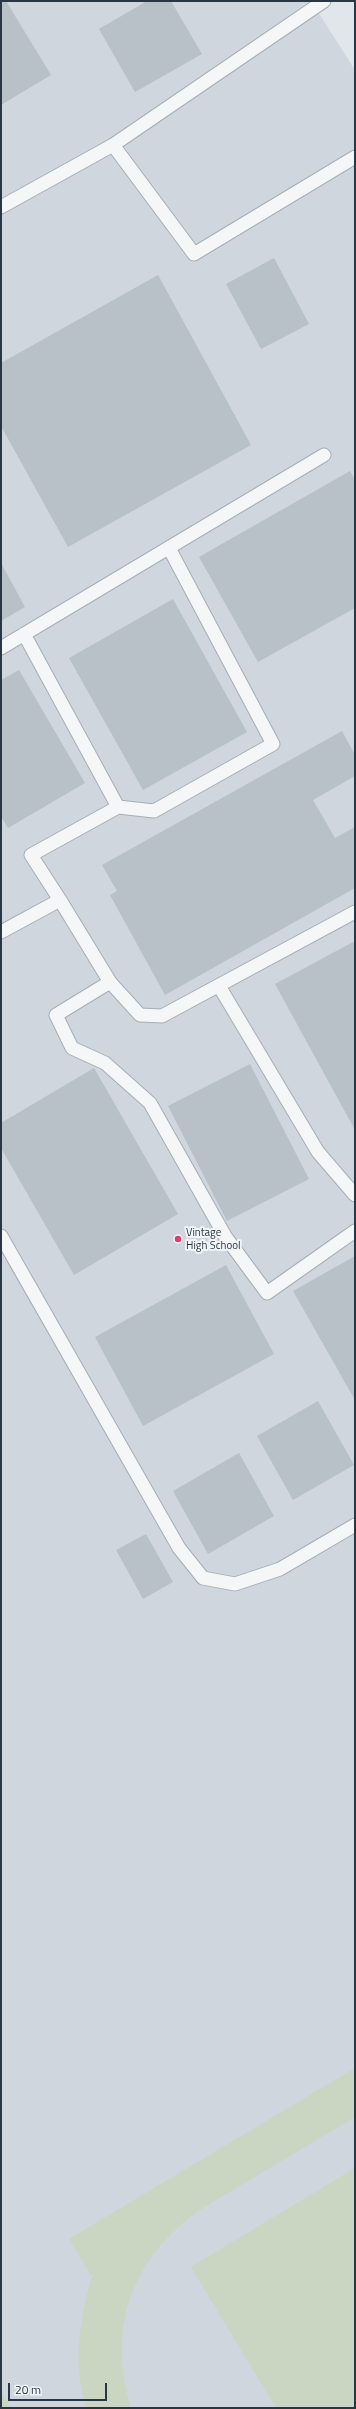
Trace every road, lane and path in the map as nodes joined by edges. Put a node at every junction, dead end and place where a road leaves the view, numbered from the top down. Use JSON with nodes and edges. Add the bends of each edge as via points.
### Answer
{"nodes":[{"id":1,"x":324,"y":1,"type":"edge"},
{"id":2,"x":113,"y":145,"type":"junction"},
{"id":3,"x":355,"y":158,"type":"edge"},
{"id":4,"x":1,"y":207,"type":"edge"},
{"id":5,"x":324,"y":455,"type":"dead end"},
{"id":6,"x":169,"y":548,"type":"junction"},
{"id":7,"x":24,"y":634,"type":"junction"},
{"id":8,"x":1,"y":648,"type":"edge"},
{"id":9,"x":118,"y":807,"type":"junction"},
{"id":10,"x":60,"y":900,"type":"junction"},
{"id":11,"x":355,"y":912,"type":"edge"},
{"id":12,"x":1,"y":932,"type":"edge"},
{"id":13,"x":110,"y":982,"type":"junction"},
{"id":14,"x":219,"y":986,"type":"junction"},
{"id":15,"x":355,"y":1195,"type":"edge"},
{"id":16,"x":355,"y":1231,"type":"edge"},
{"id":17,"x":1,"y":1236,"type":"edge"},
{"id":18,"x":355,"y":1525,"type":"edge"}],
"edges":[{"from":1,"to":2,"type":"lane"},
{"from":2,"to":3,"type":"lane","via":[[194,254]]},
{"from":2,"to":4,"type":"lane"},
{"from":5,"to":6,"type":"lane"},
{"from":6,"to":7,"type":"lane"},
{"from":6,"to":9,"type":"lane","via":[[273,744],[154,811]]},
{"from":7,"to":8,"type":"lane"},
{"from":7,"to":9,"type":"lane"},
{"from":9,"to":10,"type":"lane","via":[[31,855]]},
{"from":10,"to":12,"type":"lane"},
{"from":10,"to":13,"type":"lane"},
{"from":11,"to":14,"type":"lane"},
{"from":13,"to":14,"type":"lane","via":[[140,1015],[162,1016]]},
{"from":13,"to":16,"type":"lane","via":[[56,1015],[72,1048],[105,1063],[150,1103],[225,1236],[267,1293]]},
{"from":14,"to":15,"type":"lane","via":[[318,1152]]},
{"from":17,"to":18,"type":"lane","via":[[180,1548],[203,1578],[235,1584],[273,1571]]}]}
